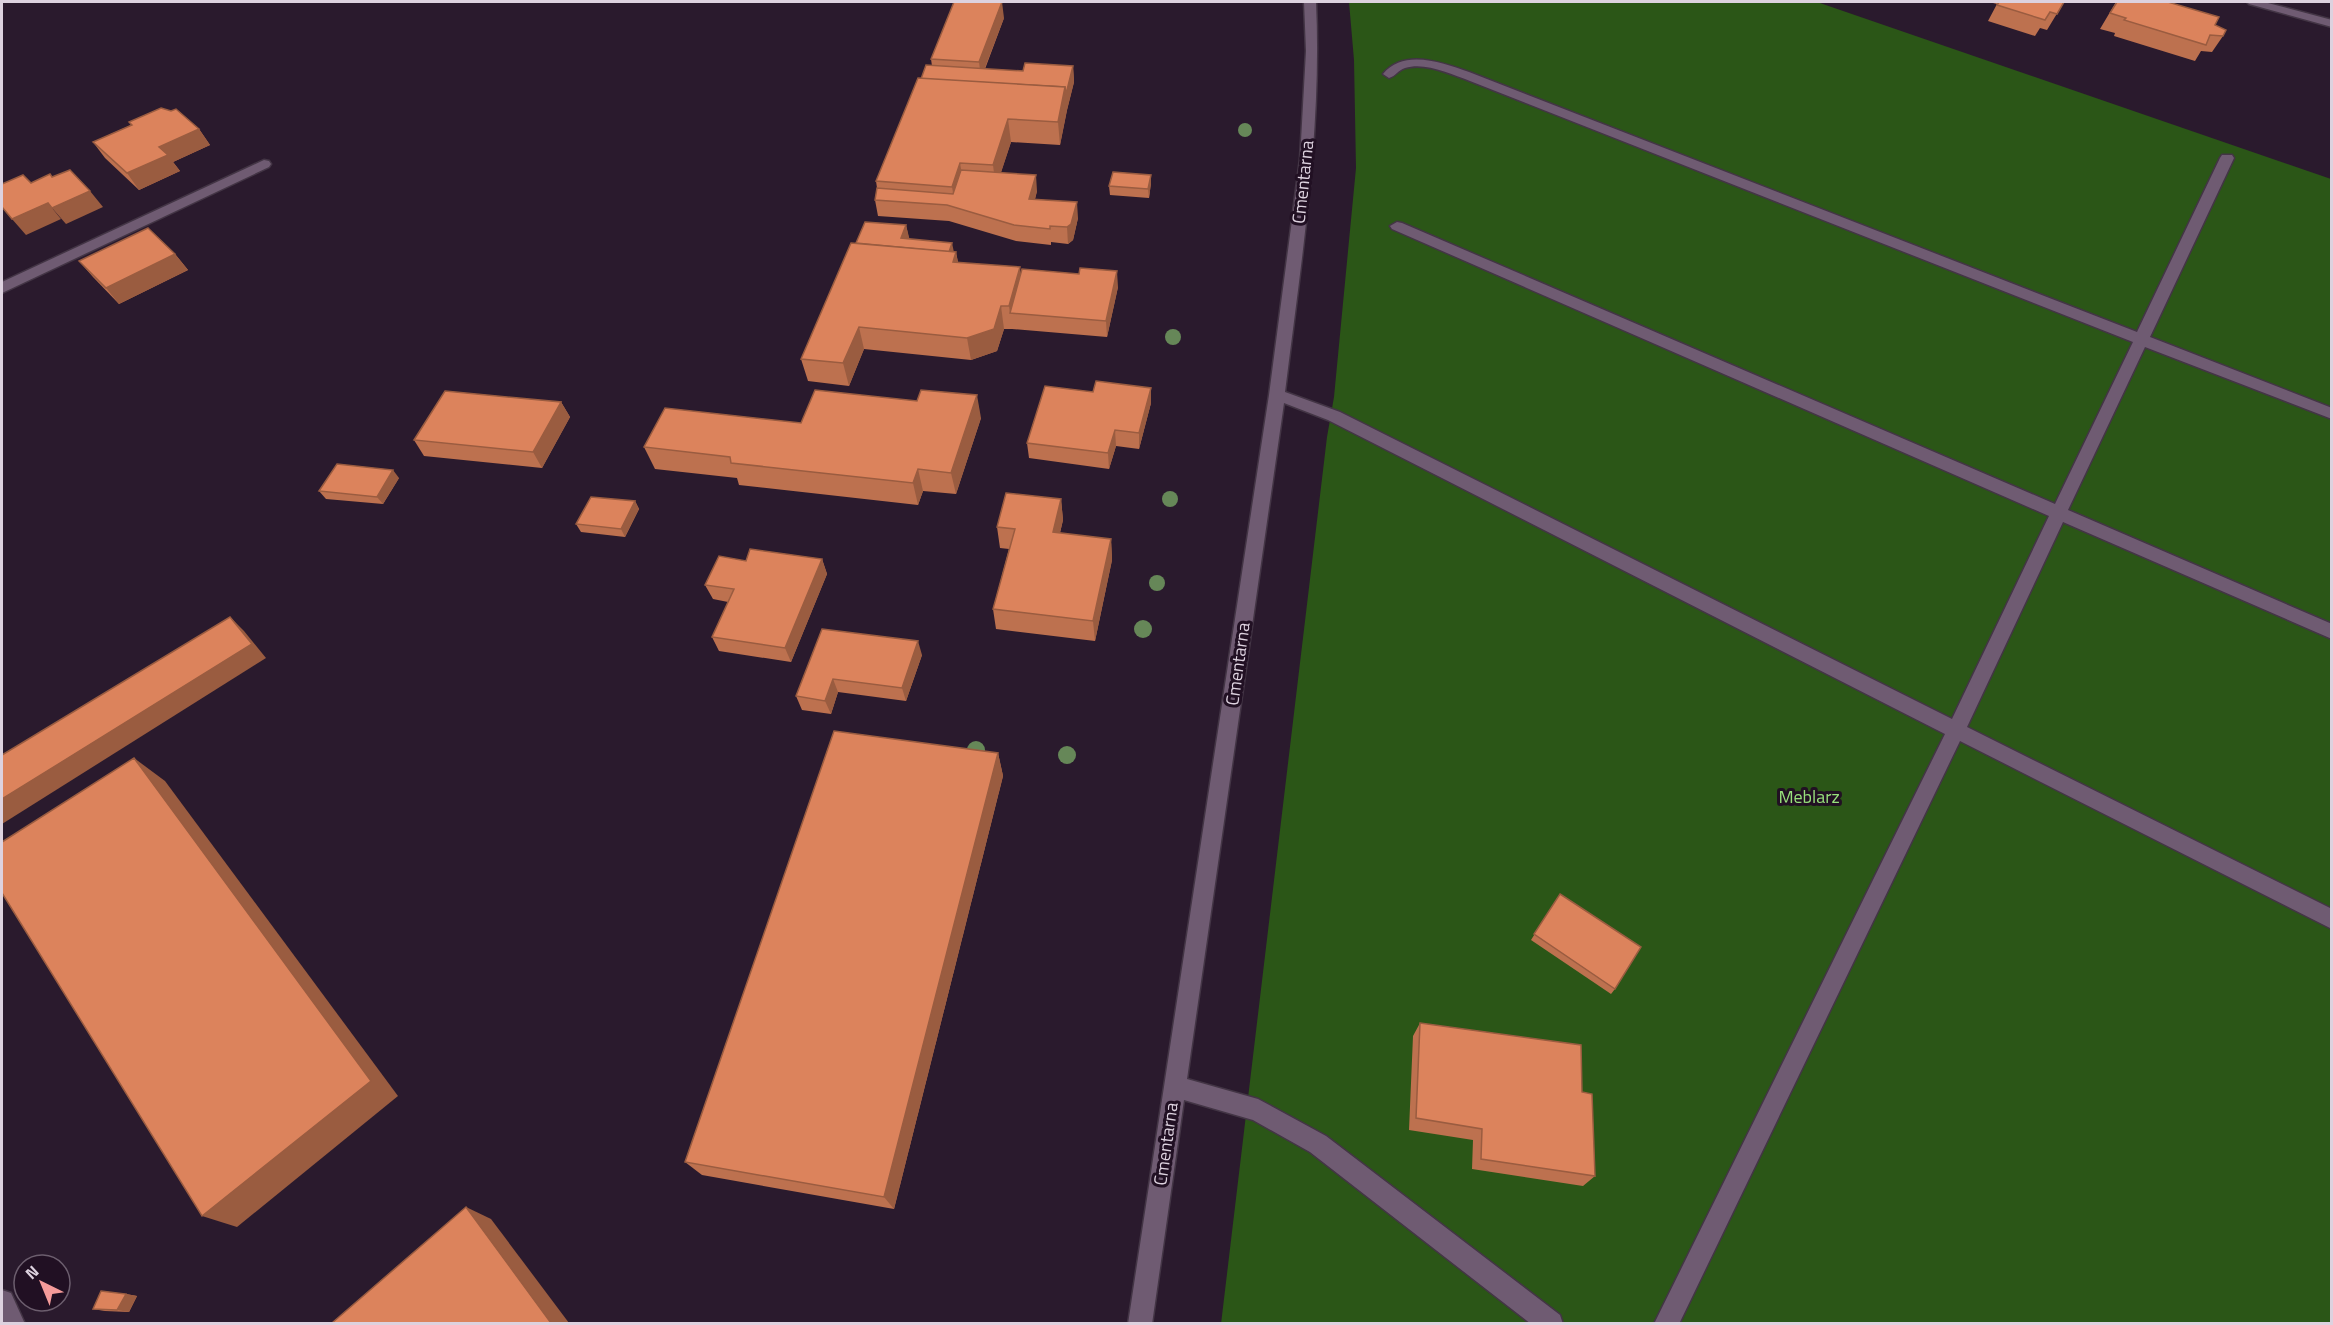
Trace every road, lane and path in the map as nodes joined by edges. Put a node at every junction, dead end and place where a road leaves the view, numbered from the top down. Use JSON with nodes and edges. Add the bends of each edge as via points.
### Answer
{"nodes":[{"id":1,"x":1310,"y":2,"type":"edge"},
{"id":2,"x":2253,"y":2,"type":"edge"},
{"id":3,"x":2331,"y":24,"type":"edge"},
{"id":4,"x":1389,"y":74,"type":"dead end"},
{"id":5,"x":2227,"y":158,"type":"dead end"},
{"id":6,"x":264,"y":164,"type":"dead end"},
{"id":7,"x":1397,"y":226,"type":"dead end"},
{"id":8,"x":2,"y":288,"type":"edge"},
{"id":9,"x":2139,"y":340,"type":"junction"},
{"id":10,"x":1277,"y":395,"type":"junction"},
{"id":11,"x":2331,"y":414,"type":"edge"},
{"id":12,"x":2058,"y":511,"type":"junction"},
{"id":13,"x":2331,"y":632,"type":"edge"},
{"id":14,"x":1956,"y":730,"type":"junction"},
{"id":15,"x":2331,"y":920,"type":"edge"},
{"id":16,"x":1174,"y":1088,"type":"junction"},
{"id":17,"x":2,"y":1302,"type":"edge"},
{"id":18,"x":13,"y":1323,"type":"edge"},
{"id":19,"x":1140,"y":1323,"type":"edge"},
{"id":20,"x":1551,"y":1323,"type":"edge"},
{"id":21,"x":1666,"y":1323,"type":"edge"}],
"edges":[{"from":1,"to":10,"type":"street","name":"Cmentarna","via":[[1307,159]]},
{"from":2,"to":3,"type":"street"},
{"from":4,"to":9,"type":"street","via":[[1398,65],[1406,64],[1453,71]]},
{"from":5,"to":9,"type":"street"},
{"from":6,"to":8,"type":"street"},
{"from":7,"to":12,"type":"street"},
{"from":9,"to":11,"type":"street"},
{"from":9,"to":12,"type":"street"},
{"from":10,"to":14,"type":"street","via":[[1334,416]]},
{"from":10,"to":16,"type":"street","name":"Cmentarna"},
{"from":12,"to":13,"type":"street"},
{"from":12,"to":14,"type":"street"},
{"from":14,"to":15,"type":"street"},
{"from":14,"to":21,"type":"street"},
{"from":16,"to":19,"type":"street","name":"Cmentarna"},
{"from":16,"to":20,"type":"street","via":[[1258,1110],[1318,1144]]},
{"from":17,"to":18,"type":"street"}]}
